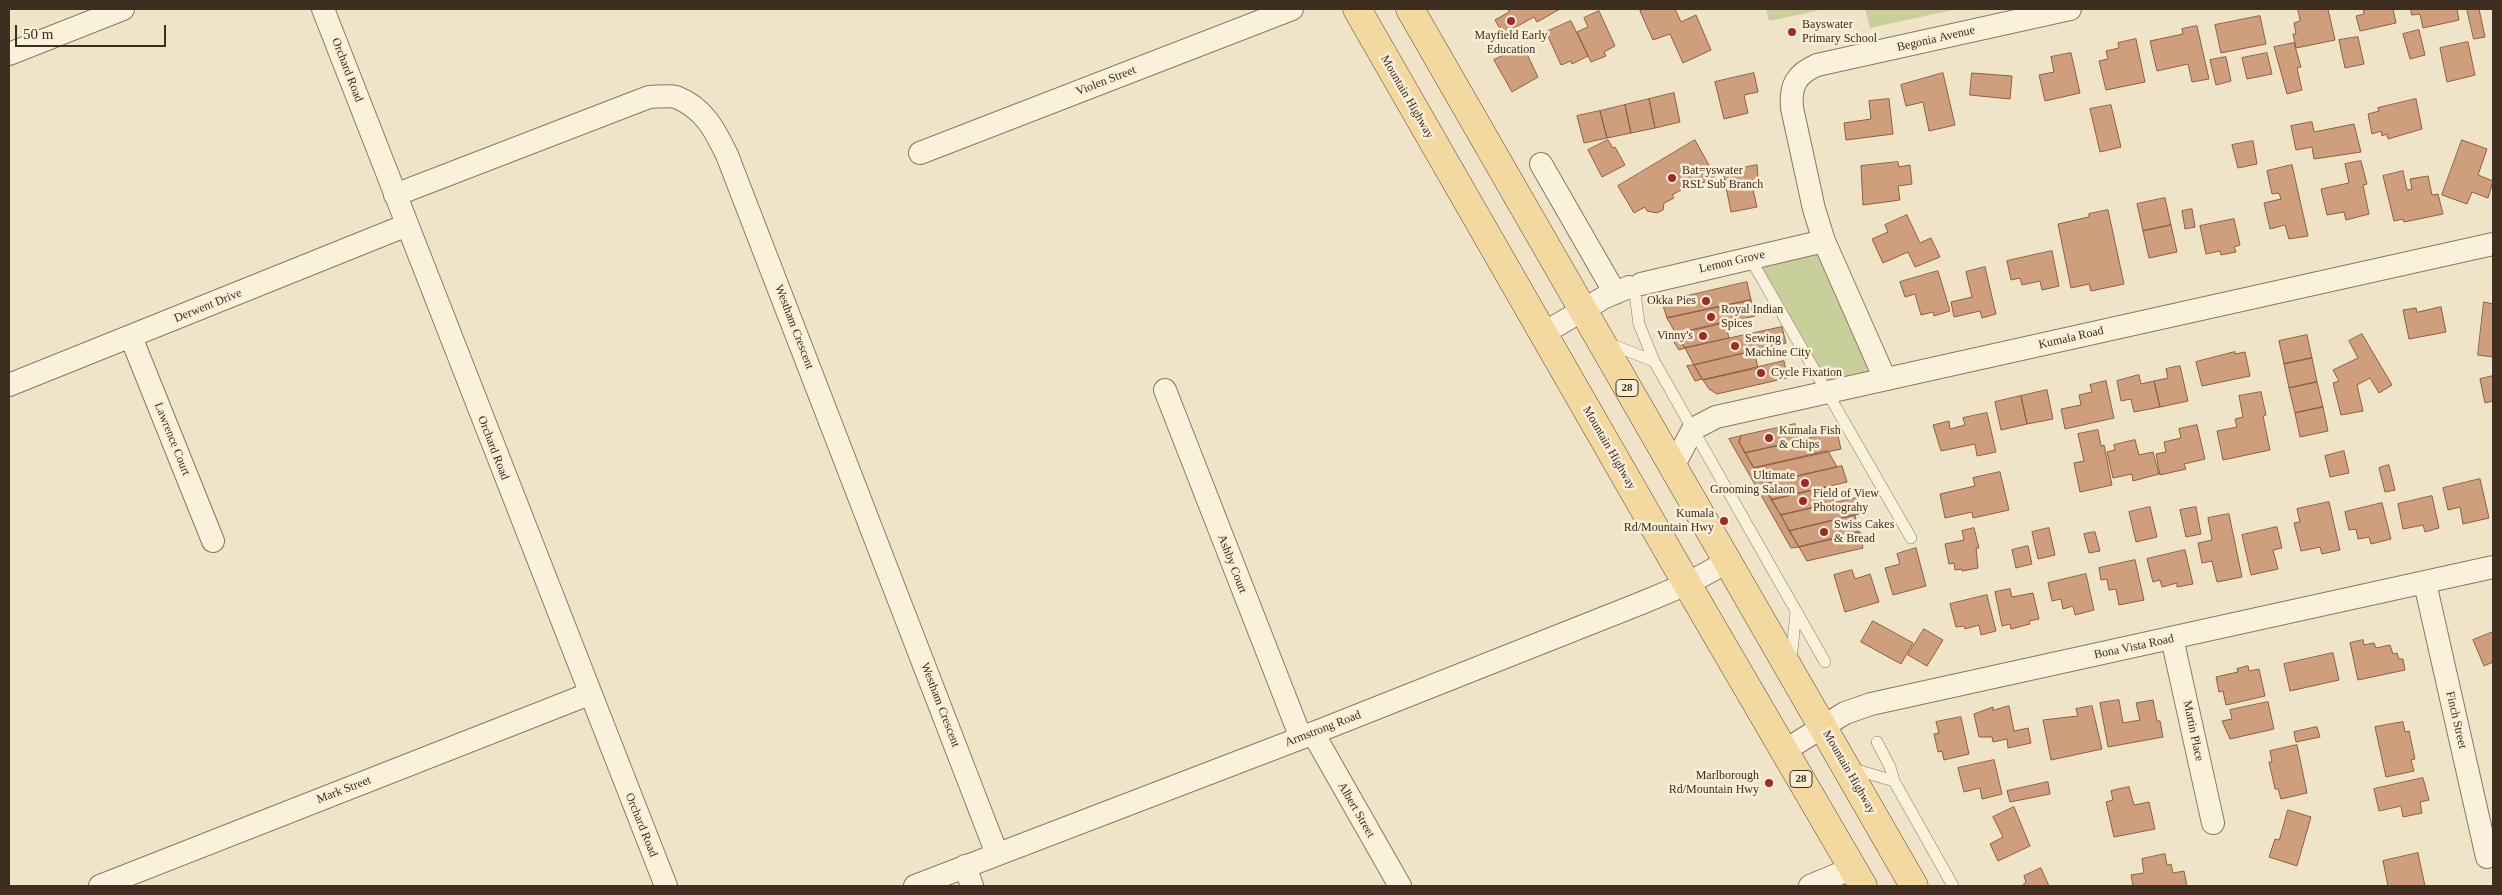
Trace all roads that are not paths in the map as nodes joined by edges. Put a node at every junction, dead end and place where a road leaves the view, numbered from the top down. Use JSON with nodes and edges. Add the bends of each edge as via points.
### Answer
{"nodes":[{"id":1,"x":123,"y":9,"type":"edge"},
{"id":2,"x":323,"y":9,"type":"edge"},
{"id":3,"x":1292,"y":9,"type":"edge"},
{"id":4,"x":1357,"y":9,"type":"edge"},
{"id":5,"x":1410,"y":9,"type":"edge"},
{"id":6,"x":2070,"y":9,"type":"edge"},
{"id":7,"x":9,"y":54,"type":"edge"},
{"id":8,"x":920,"y":153,"type":"dead end"},
{"id":9,"x":1541,"y":164,"type":"dead end"},
{"id":10,"x":395,"y":195,"type":"junction"},
{"id":11,"x":406,"y":225,"type":"junction"},
{"id":12,"x":1824,"y":241,"type":"junction"},
{"id":13,"x":2493,"y":244,"type":"edge"},
{"id":14,"x":1750,"y":258,"type":"junction"},
{"id":15,"x":1630,"y":287,"type":"junction"},
{"id":16,"x":1582,"y":310,"type":"junction"},
{"id":17,"x":1544,"y":333,"type":"junction"},
{"id":18,"x":132,"y":337,"type":"junction"},
{"id":19,"x":1600,"y":340,"type":"junction"},
{"id":20,"x":1654,"y":361,"type":"junction"},
{"id":21,"x":1885,"y":379,"type":"junction"},
{"id":22,"x":9,"y":385,"type":"edge"},
{"id":23,"x":1164,"y":390,"type":"dead end"},
{"id":24,"x":1828,"y":392,"type":"junction"},
{"id":25,"x":1693,"y":429,"type":"junction"},
{"id":26,"x":1673,"y":467,"type":"junction"},
{"id":27,"x":1911,"y":538,"type":"dead end"},
{"id":28,"x":213,"y":541,"type":"dead end"},
{"id":29,"x":1727,"y":562,"type":"junction"},
{"id":30,"x":2493,"y":568,"type":"edge"},
{"id":31,"x":2425,"y":583,"type":"junction"},
{"id":32,"x":1687,"y":584,"type":"junction"},
{"id":33,"x":1796,"y":612,"type":"junction"},
{"id":34,"x":2172,"y":638,"type":"junction"},
{"id":35,"x":1825,"y":662,"type":"dead end"},
{"id":36,"x":1790,"y":670,"type":"junction"},
{"id":37,"x":590,"y":694,"type":"junction"},
{"id":38,"x":1823,"y":726,"type":"junction"},
{"id":39,"x":1307,"y":735,"type":"junction"},
{"id":40,"x":1877,"y":742,"type":"dead end"},
{"id":41,"x":1784,"y":751,"type":"junction"},
{"id":42,"x":1845,"y":766,"type":"junction"},
{"id":43,"x":1894,"y":781,"type":"junction"},
{"id":44,"x":2213,"y":823,"type":"dead end"},
{"id":45,"x":997,"y":854,"type":"junction"},
{"id":46,"x":2484,"y":858,"type":"edge"},
{"id":47,"x":969,"y":876,"type":"edge"},
{"id":48,"x":1858,"y":877,"type":"edge"},
{"id":49,"x":100,"y":886,"type":"edge"},
{"id":50,"x":666,"y":886,"type":"edge"},
{"id":51,"x":915,"y":886,"type":"edge"},
{"id":52,"x":1400,"y":886,"type":"edge"},
{"id":53,"x":1810,"y":886,"type":"edge"},
{"id":54,"x":1914,"y":886,"type":"edge"},
{"id":55,"x":1953,"y":886,"type":"edge"}],
"edges":[{"from":1,"to":7,"type":"street"},
{"from":2,"to":10,"type":"street","name":"Orchard Road"},
{"from":3,"to":8,"type":"street","name":"Violen Street"},
{"from":4,"to":17,"type":"main road","name":"Mountain Highway","number":"28"},
{"from":5,"to":16,"type":"main road","name":"Mountain Highway","number":"28"},
{"from":6,"to":12,"type":"street","name":"Begonia Avenue","via":[[1817,65],[1798,76],[1791,89],[1791,98],[1814,209]]},
{"from":9,"to":15,"type":"street"},
{"from":10,"to":11,"type":"street","name":"Orchard Road"},
{"from":10,"to":45,"type":"street","name":"Westham Crescent","via":[[648,97],[675,97],[703,113],[727,155]]},
{"from":11,"to":18,"type":"street","name":"Derwent Drive"},
{"from":11,"to":37,"type":"street","name":"Orchard Road"},
{"from":12,"to":14,"type":"street","name":"Lemon Grove"},
{"from":12,"to":21,"type":"street"},
{"from":13,"to":21,"type":"street","name":"Kumala Road"},
{"from":14,"to":15,"type":"street","name":"Lemon Grove"},
{"from":14,"to":24,"type":"lane"},
{"from":15,"to":16,"type":"street","name":"Lemon Grove"},
{"from":15,"to":20,"type":"lane","via":[[1639,324]]},
{"from":16,"to":17,"type":"street","name":"Lemon Grove"},
{"from":16,"to":19,"type":"main road","name":"Mountain Highway","number":"28"},
{"from":17,"to":32,"type":"main road","name":"Mountain Highway","number":"28"},
{"from":18,"to":22,"type":"street","name":"Derwent Drive"},
{"from":18,"to":28,"type":"street","name":"Lawrence Court"},
{"from":19,"to":20,"type":"lane"},
{"from":19,"to":26,"type":"main road","name":"Mountain Highway","number":"28"},
{"from":20,"to":25,"type":"lane"},
{"from":21,"to":24,"type":"street","name":"Kumala Road"},
{"from":23,"to":39,"type":"street","name":"Ashby Court"},
{"from":24,"to":25,"type":"street","name":"Kumala Road","via":[[1716,417]]},
{"from":24,"to":27,"type":"lane"},
{"from":25,"to":26,"type":"street"},
{"from":25,"to":33,"type":"lane"},
{"from":26,"to":29,"type":"main road","name":"Mountain Highway","number":"28"},
{"from":29,"to":32,"type":"street","name":"Armstrong Road"},
{"from":29,"to":36,"type":"main road","name":"Mountain Highway","number":"28"},
{"from":30,"to":31,"type":"street","name":"Bona Vista Road"},
{"from":31,"to":34,"type":"street","name":"Bona Vista Road"},
{"from":31,"to":46,"type":"street","name":"Finch Street"},
{"from":32,"to":39,"type":"street","name":"Armstrong Road"},
{"from":32,"to":41,"type":"main road","name":"Mountain Highway","number":"28"},
{"from":33,"to":35,"type":"lane"},
{"from":33,"to":36,"type":"lane"},
{"from":34,"to":38,"type":"street","name":"Bona Vista Road","via":[[1871,704],[1851,710]]},
{"from":34,"to":44,"type":"street","name":"Martin Place"},
{"from":36,"to":38,"type":"main road","name":"Mountain Highway","number":"28"},
{"from":37,"to":49,"type":"street","name":"Mark Street"},
{"from":37,"to":50,"type":"street","name":"Orchard Road"},
{"from":38,"to":41,"type":"street","name":"Bona Vista Road"},
{"from":38,"to":42,"type":"main road","name":"Mountain Highway","number":"28"},
{"from":39,"to":45,"type":"street","name":"Armstrong Road"},
{"from":39,"to":52,"type":"street","name":"Albert Street"},
{"from":40,"to":43,"type":"lane"},
{"from":41,"to":48,"type":"main road","name":"Mountain Highway","number":"28"},
{"from":42,"to":43,"type":"lane"},
{"from":42,"to":54,"type":"main road","name":"Mountain Highway","number":"28"},
{"from":43,"to":55,"type":"lane"},
{"from":45,"to":47,"type":"street","name":"Armstrong Road"},
{"from":47,"to":51,"type":"street","name":"Armstrong Road"},
{"from":48,"to":53,"type":"street"}]}
